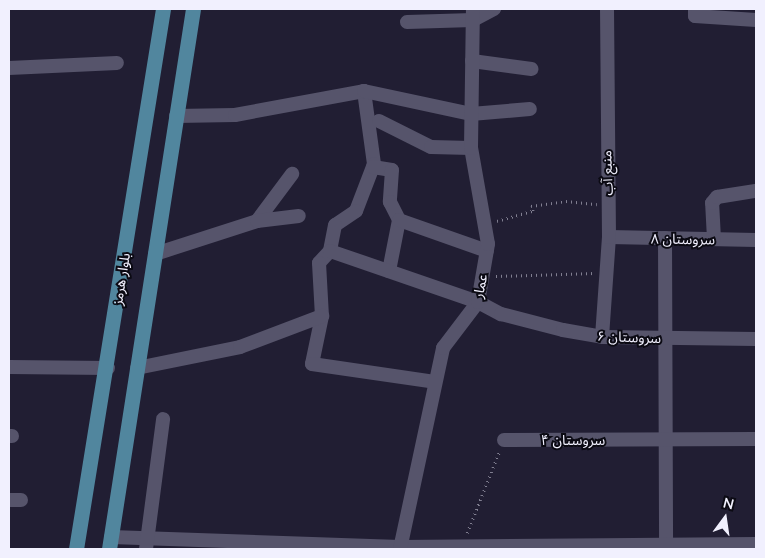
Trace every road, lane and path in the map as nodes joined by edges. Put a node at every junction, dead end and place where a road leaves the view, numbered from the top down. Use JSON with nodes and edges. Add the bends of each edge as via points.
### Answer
{"nodes":[{"id":1,"x":163,"y":9,"type":"edge"},
{"id":2,"x":193,"y":9,"type":"edge"},
{"id":3,"x":494,"y":9,"type":"edge"},
{"id":4,"x":607,"y":9,"type":"edge"},
{"id":5,"x":695,"y":9,"type":"edge"},
{"id":6,"x":473,"y":15,"type":"edge"},
{"id":7,"x":756,"y":20,"type":"edge"},
{"id":8,"x":407,"y":22,"type":"dead end"},
{"id":9,"x":472,"y":61,"type":"junction"},
{"id":10,"x":117,"y":63,"type":"dead end"},
{"id":11,"x":9,"y":68,"type":"edge"},
{"id":12,"x":531,"y":69,"type":"dead end"},
{"id":13,"x":364,"y":90,"type":"junction"},
{"id":14,"x":530,"y":109,"type":"dead end"},
{"id":15,"x":471,"y":114,"type":"junction"},
{"id":16,"x":176,"y":116,"type":"junction"},
{"id":17,"x":379,"y":121,"type":"dead end"},
{"id":18,"x":471,"y":148,"type":"junction"},
{"id":19,"x":373,"y":167,"type":"junction"},
{"id":20,"x":292,"y":174,"type":"dead end"},
{"id":21,"x":756,"y":191,"type":"edge"},
{"id":22,"x":608,"y":204,"type":"junction"},
{"id":23,"x":299,"y":216,"type":"dead end"},
{"id":24,"x":399,"y":220,"type":"junction"},
{"id":25,"x":256,"y":221,"type":"junction"},
{"id":26,"x":485,"y":223,"type":"junction"},
{"id":27,"x":609,"y":237,"type":"junction"},
{"id":28,"x":665,"y":238,"type":"junction"},
{"id":29,"x":714,"y":239,"type":"junction"},
{"id":30,"x":756,"y":240,"type":"edge"},
{"id":31,"x":330,"y":250,"type":"junction"},
{"id":32,"x":487,"y":251,"type":"junction"},
{"id":33,"x":155,"y":254,"type":"junction"},
{"id":34,"x":389,"y":270,"type":"junction"},
{"id":35,"x":606,"y":273,"type":"junction"},
{"id":36,"x":482,"y":277,"type":"junction"},
{"id":37,"x":478,"y":302,"type":"junction"},
{"id":38,"x":322,"y":316,"type":"junction"},
{"id":39,"x":602,"y":337,"type":"junction"},
{"id":40,"x":665,"y":338,"type":"junction"},
{"id":41,"x":756,"y":339,"type":"edge"},
{"id":42,"x":9,"y":368,"type":"edge"},
{"id":43,"x":108,"y":368,"type":"junction"},
{"id":44,"x":137,"y":368,"type":"junction"},
{"id":45,"x":435,"y":382,"type":"junction"},
{"id":46,"x":162,"y":419,"type":"dead end"},
{"id":47,"x":504,"y":440,"type":"joint"},
{"id":48,"x":666,"y":440,"type":"junction"},
{"id":49,"x":756,"y":440,"type":"edge"},
{"id":50,"x":110,"y":543,"type":"edge"},
{"id":51,"x":146,"y":544,"type":"edge"},
{"id":52,"x":756,"y":544,"type":"edge"},
{"id":53,"x":273,"y":545,"type":"edge"},
{"id":54,"x":462,"y":546,"type":"junction"},
{"id":55,"x":666,"y":547,"type":"edge"},
{"id":56,"x":400,"y":548,"type":"edge"},
{"id":57,"x":76,"y":549,"type":"edge"}],
"edges":[{"from":1,"to":43,"type":"main road","name":"بلوار هرمز"},
{"from":2,"to":16,"type":"main road"},
{"from":3,"to":6,"type":"street"},
{"from":4,"to":22,"type":"street","name":"منبع آب"},
{"from":5,"to":7,"type":"street","via":[[695,16]]},
{"from":6,"to":8,"type":"street"},
{"from":6,"to":9,"type":"street","name":"عمار"},
{"from":9,"to":12,"type":"street"},
{"from":9,"to":15,"type":"street","name":"عمار"},
{"from":10,"to":11,"type":"street"},
{"from":13,"to":15,"type":"street"},
{"from":13,"to":16,"type":"street","via":[[235,115]]},
{"from":13,"to":19,"type":"street"},
{"from":14,"to":15,"type":"street"},
{"from":15,"to":18,"type":"street","name":"عمار"},
{"from":16,"to":33,"type":"main road"},
{"from":17,"to":18,"type":"street","via":[[431,147]]},
{"from":18,"to":26,"type":"street","name":"عمار"},
{"from":19,"to":24,"type":"street","via":[[392,170],[390,202]]},
{"from":19,"to":31,"type":"street","via":[[356,211],[335,225]]},
{"from":20,"to":25,"type":"street"},
{"from":21,"to":29,"type":"street","via":[[717,197],[712,204]]},
{"from":22,"to":26,"type":"path","via":[[566,201],[531,206],[533,211]]},
{"from":22,"to":27,"type":"street","name":"منبع آب"},
{"from":23,"to":25,"type":"street"},
{"from":24,"to":32,"type":"street"},
{"from":24,"to":34,"type":"street"},
{"from":25,"to":33,"type":"street"},
{"from":26,"to":32,"type":"street","name":"عمار"},
{"from":27,"to":28,"type":"street","name":"سروستان ۸"},
{"from":27,"to":35,"type":"street","name":"منبع آب"},
{"from":28,"to":29,"type":"street","name":"سروستان ۸"},
{"from":28,"to":40,"type":"street"},
{"from":29,"to":30,"type":"street","name":"سروستان ۸"},
{"from":31,"to":34,"type":"street","name":"سروستان ۶"},
{"from":31,"to":38,"type":"street","via":[[319,262]]},
{"from":32,"to":36,"type":"street","name":"عمار"},
{"from":33,"to":44,"type":"main road"},
{"from":34,"to":37,"type":"street","name":"سروستان ۶"},
{"from":35,"to":36,"type":"path"},
{"from":35,"to":39,"type":"street","name":"منبع آب"},
{"from":36,"to":37,"type":"street","name":"عمار"},
{"from":37,"to":39,"type":"street","name":"سروستان ۶","via":[[501,314]]},
{"from":37,"to":45,"type":"street","name":"عمار","via":[[443,348]]},
{"from":38,"to":44,"type":"street","via":[[240,347]]},
{"from":38,"to":45,"type":"street","via":[[312,364]]},
{"from":39,"to":40,"type":"street","name":"سروستان ۶"},
{"from":40,"to":41,"type":"street","name":"سروستان ۶"},
{"from":40,"to":48,"type":"street"},
{"from":42,"to":43,"type":"street"},
{"from":43,"to":57,"type":"main road","name":"بلوار هرمز"},
{"from":44,"to":50,"type":"main road"},
{"from":45,"to":56,"type":"street","name":"عمار"},
{"from":46,"to":51,"type":"street"},
{"from":47,"to":48,"type":"street","name":"سروستان ۴"},
{"from":47,"to":54,"type":"path"},
{"from":48,"to":49,"type":"street","name":"سروستان ۴"},
{"from":48,"to":55,"type":"street"},
{"from":50,"to":51,"type":"street"},
{"from":51,"to":53,"type":"street"},
{"from":52,"to":55,"type":"street"},
{"from":53,"to":56,"type":"street"},
{"from":54,"to":55,"type":"street"},
{"from":54,"to":56,"type":"street"}]}
